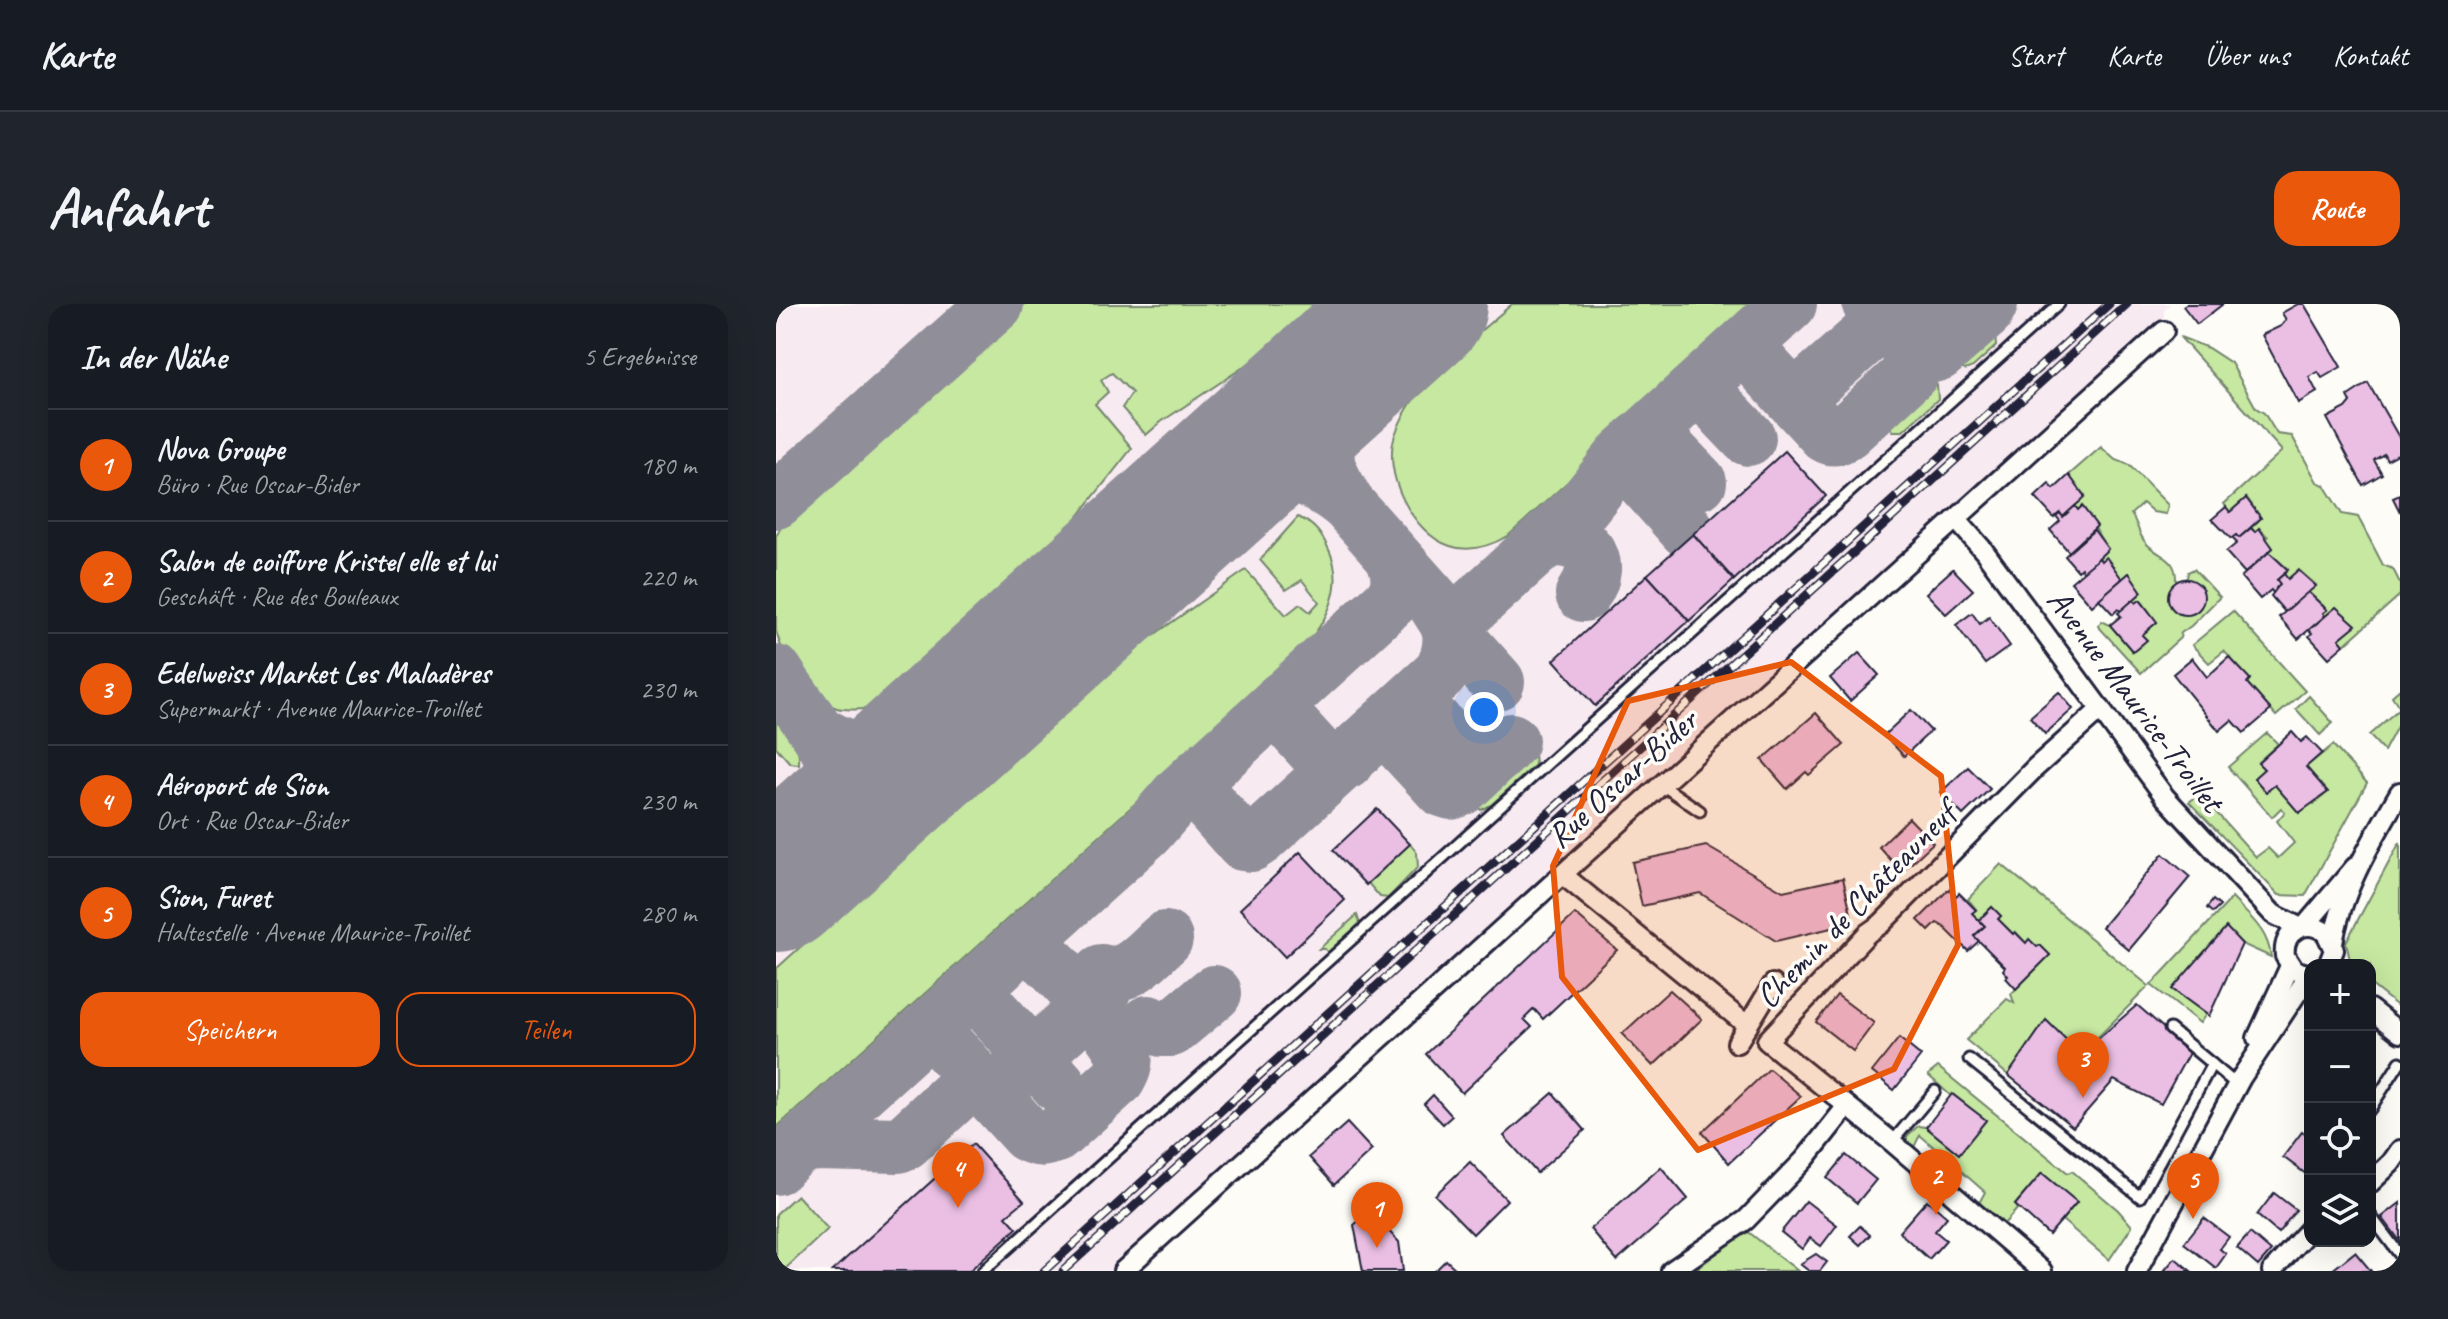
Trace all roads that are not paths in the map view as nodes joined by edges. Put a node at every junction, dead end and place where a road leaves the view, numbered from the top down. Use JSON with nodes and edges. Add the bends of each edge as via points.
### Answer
{"nodes":[{"id":1,"x":2059,"y":304,"type":"edge"},
{"id":2,"x":2164,"y":331,"type":"dead end"},
{"id":3,"x":1956,"y":519,"type":"junction"},
{"id":4,"x":2101,"y":709,"type":"junction"},
{"id":5,"x":1662,"y":785,"type":"junction"},
{"id":6,"x":2400,"y":792,"type":"edge"},
{"id":7,"x":1700,"y":811,"type":"dead end"},
{"id":8,"x":2360,"y":862,"type":"junction"},
{"id":9,"x":1563,"y":875,"type":"junction"},
{"id":10,"x":2273,"y":914,"type":"junction"},
{"id":11,"x":2302,"y":927,"type":"junction"},
{"id":12,"x":2284,"y":944,"type":"junction"},
{"id":13,"x":2332,"y":958,"type":"edge"},
{"id":14,"x":2290,"y":966,"type":"junction"},
{"id":15,"x":2304,"y":974,"type":"edge"},
{"id":16,"x":2304,"y":983,"type":"edge"},
{"id":17,"x":1773,"y":984,"type":"dead end"},
{"id":18,"x":2376,"y":1014,"type":"edge"},
{"id":19,"x":1748,"y":1026,"type":"junction"},
{"id":20,"x":2170,"y":1029,"type":"dead end"},
{"id":21,"x":2400,"y":1033,"type":"edge"},
{"id":22,"x":1737,"y":1043,"type":"dead end"},
{"id":23,"x":1969,"y":1059,"type":"dead end"},
{"id":24,"x":2400,"y":1062,"type":"edge"},
{"id":25,"x":2212,"y":1064,"type":"junction"},
{"id":26,"x":2239,"y":1082,"type":"junction"},
{"id":27,"x":1935,"y":1091,"type":"dead end"},
{"id":28,"x":2374,"y":1103,"type":"edge"},
{"id":29,"x":1847,"y":1106,"type":"junction"},
{"id":30,"x":1892,"y":1142,"type":"junction"},
{"id":31,"x":2397,"y":1162,"type":"edge"},
{"id":32,"x":2376,"y":1178,"type":"edge"},
{"id":33,"x":2376,"y":1223,"type":"edge"},
{"id":34,"x":2304,"y":1236,"type":"edge"},
{"id":35,"x":2400,"y":1255,"type":"edge"},
{"id":36,"x":1135,"y":1268,"type":"edge"},
{"id":37,"x":983,"y":1271,"type":"edge"},
{"id":38,"x":1671,"y":1271,"type":"edge"},
{"id":39,"x":2042,"y":1271,"type":"edge"},
{"id":40,"x":2137,"y":1271,"type":"edge"},
{"id":41,"x":2272,"y":1271,"type":"edge"}],
"edges":[{"from":1,"to":37,"type":"lane"},
{"from":2,"to":3,"type":"street","name":"Rue Oscar-Bider"},
{"from":3,"to":4,"type":"street","name":"Avenue Maurice-Troillet"},
{"from":3,"to":5,"type":"street","name":"Rue Oscar-Bider"},
{"from":4,"to":10,"type":"street","name":"Avenue Maurice-Troillet","via":[[2165,797]]},
{"from":4,"to":29,"type":"street","name":"Chemin de Châteauneuf","via":[[1868,933],[1767,1041]]},
{"from":5,"to":7,"type":"lane"},
{"from":5,"to":9,"type":"street","name":"Rue Oscar-Bider"},
{"from":6,"to":8,"type":"street"},
{"from":8,"to":11,"type":"street"},
{"from":8,"to":13,"type":"street","via":[[2335,927]]},
{"from":9,"to":19,"type":"street","name":"Chemin de Châteauneuf"},
{"from":9,"to":36,"type":"street","name":"Rue Oscar-Bider"},
{"from":10,"to":11,"type":"street","name":"Avenue Maurice-Troillet"},
{"from":10,"to":12,"type":"street","name":"Avenue Maurice-Troillet"},
{"from":11,"to":12,"type":"street"},
{"from":11,"to":13,"type":"street","name":"Avenue Maurice-Troillet","via":[[2321,929]]},
{"from":12,"to":14,"type":"street","name":"Avenue Maurice-Troillet"},
{"from":14,"to":15,"type":"street"},
{"from":14,"to":26,"type":"street"},
{"from":16,"to":26,"type":"street"},
{"from":17,"to":19,"type":"street"},
{"from":18,"to":21,"type":"street"},
{"from":19,"to":22,"type":"street"},
{"from":20,"to":25,"type":"lane"},
{"from":23,"to":25,"type":"lane","via":[[2140,1197]]},
{"from":24,"to":28,"type":"lane"},
{"from":25,"to":26,"type":"lane"},
{"from":26,"to":40,"type":"street"},
{"from":27,"to":30,"type":"lane"},
{"from":29,"to":30,"type":"street"},
{"from":29,"to":38,"type":"street","via":[[1746,1220]]},
{"from":30,"to":39,"type":"street"},
{"from":31,"to":32,"type":"street"},
{"from":33,"to":35,"type":"lane"},
{"from":34,"to":41,"type":"street"}]}
